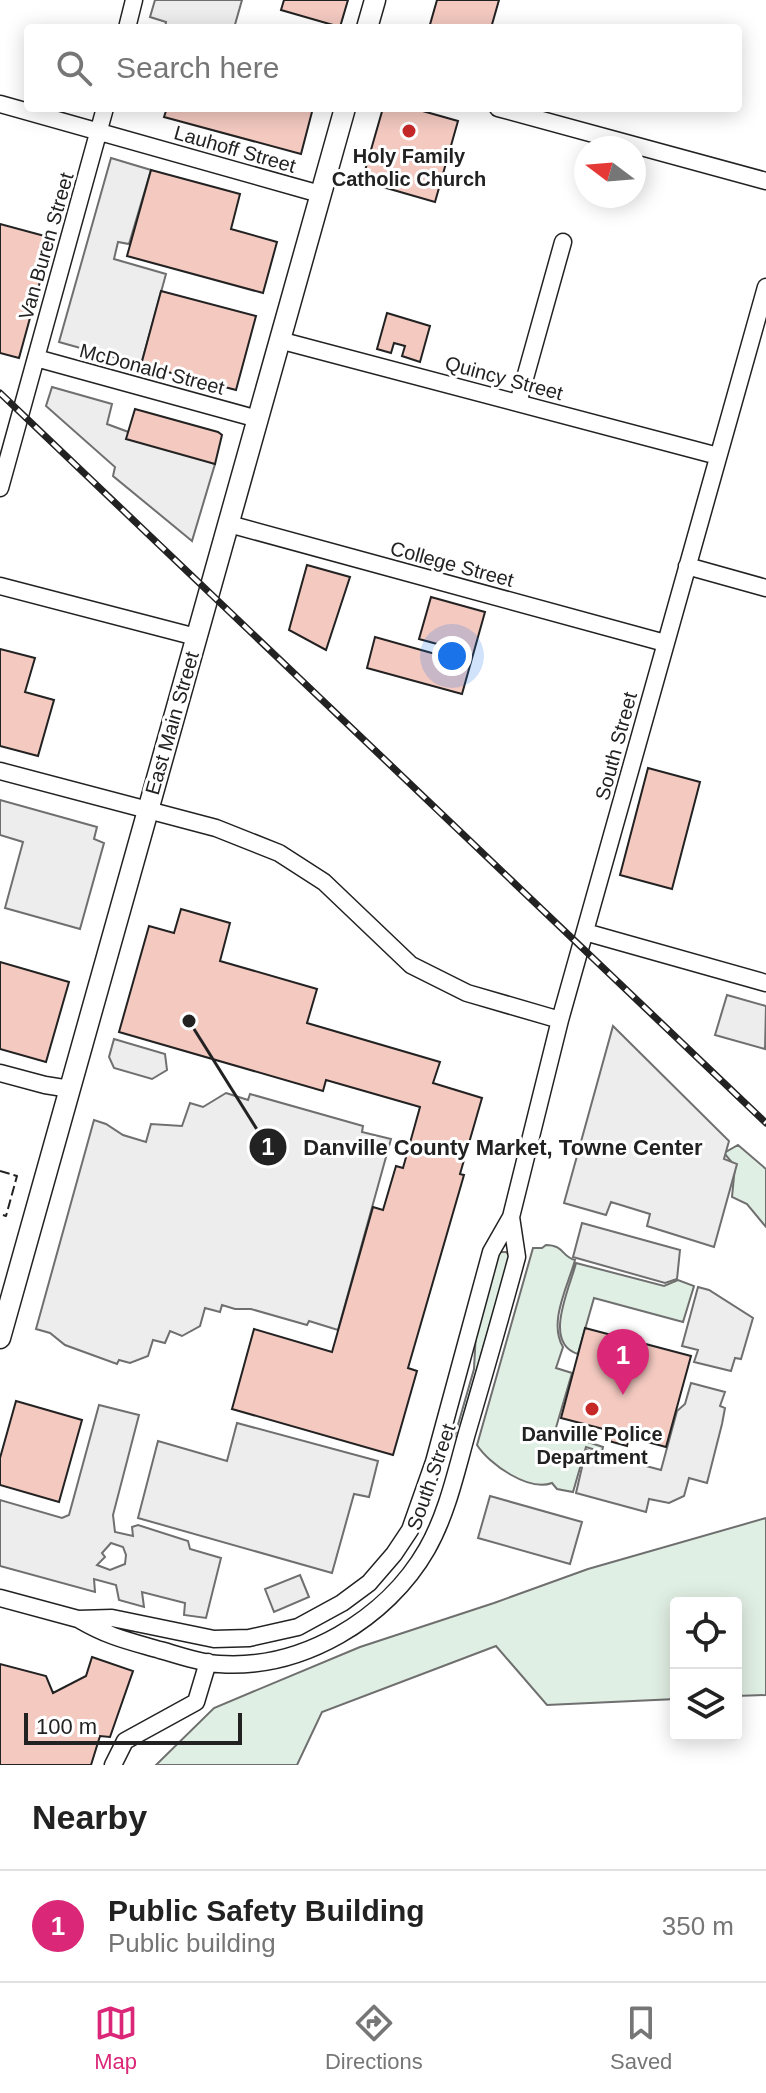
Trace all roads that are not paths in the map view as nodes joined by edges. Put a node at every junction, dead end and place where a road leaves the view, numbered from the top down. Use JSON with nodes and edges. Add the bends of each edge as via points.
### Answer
{"nodes":[{"id":1,"x":134,"y":0,"type":"edge"},
{"id":2,"x":375,"y":0,"type":"edge"},
{"id":3,"x":128,"y":24,"type":"edge"},
{"id":4,"x":368,"y":24,"type":"edge"},
{"id":5,"x":0,"y":104,"type":"edge"},
{"id":6,"x":24,"y":111,"type":"edge"},
{"id":7,"x":29,"y":112,"type":"edge"},
{"id":8,"x":104,"y":112,"type":"edge"},
{"id":9,"x":344,"y":112,"type":"edge"},
{"id":10,"x":513,"y":112,"type":"edge"},
{"id":11,"x":99,"y":131,"type":"junction"},
{"id":12,"x":766,"y":181,"type":"edge"},
{"id":13,"x":320,"y":194,"type":"junction"},
{"id":14,"x":563,"y":242,"type":"dead end"},
{"id":15,"x":766,"y":287,"type":"edge"},
{"id":16,"x":279,"y":340,"type":"junction"},
{"id":17,"x":36,"y":358,"type":"junction"},
{"id":18,"x":518,"y":403,"type":"junction"},
{"id":19,"x":258,"y":419,"type":"junction"},
{"id":20,"x":718,"y":456,"type":"junction"},
{"id":21,"x":0,"y":488,"type":"edge"},
{"id":22,"x":229,"y":524,"type":"junction"},
{"id":23,"x":687,"y":566,"type":"junction"},
{"id":24,"x":0,"y":586,"type":"edge"},
{"id":25,"x":766,"y":588,"type":"edge"},
{"id":26,"x":196,"y":637,"type":"junction"},
{"id":27,"x":665,"y":643,"type":"junction"},
{"id":28,"x":0,"y":771,"type":"edge"},
{"id":29,"x":147,"y":811,"type":"junction"},
{"id":30,"x":585,"y":932,"type":"junction"},
{"id":31,"x":766,"y":983,"type":"edge"},
{"id":32,"x":560,"y":1020,"type":"junction"},
{"id":33,"x":0,"y":1073,"type":"edge"},
{"id":34,"x":70,"y":1089,"type":"junction"},
{"id":35,"x":511,"y":1217,"type":"junction"},
{"id":36,"x":0,"y":1338,"type":"edge"},
{"id":37,"x":0,"y":1598,"type":"edge"},
{"id":38,"x":78,"y":1619,"type":"junction"},
{"id":39,"x":208,"y":1662,"type":"junction"},
{"id":40,"x":113,"y":1765,"type":"edge"}],
"edges":[{"from":1,"to":3,"type":"street"},
{"from":2,"to":4,"type":"main road"},
{"from":5,"to":6,"type":"street","name":"Lauhoff Street"},
{"from":7,"to":11,"type":"street","name":"Lauhoff Street"},
{"from":8,"to":11,"type":"street","name":"Van Buren Street"},
{"from":9,"to":13,"type":"main road","name":"East Main Street"},
{"from":10,"to":12,"type":"street"},
{"from":11,"to":13,"type":"street","name":"Lauhoff Street"},
{"from":11,"to":17,"type":"street","name":"Van Buren Street"},
{"from":13,"to":16,"type":"main road","name":"East Main Street"},
{"from":14,"to":18,"type":"street"},
{"from":15,"to":20,"type":"street","name":"South Street"},
{"from":16,"to":18,"type":"street","name":"Quincy Street"},
{"from":16,"to":19,"type":"main road","name":"East Main Street"},
{"from":17,"to":19,"type":"street","name":"McDonald Street"},
{"from":17,"to":21,"type":"street","name":"Van Buren Street"},
{"from":18,"to":20,"type":"street","name":"Quincy Street"},
{"from":19,"to":22,"type":"main road","name":"East Main Street"},
{"from":20,"to":23,"type":"street","name":"South Street"},
{"from":22,"to":26,"type":"main road","name":"East Main Street"},
{"from":22,"to":27,"type":"street","name":"College Street"},
{"from":23,"to":25,"type":"street"},
{"from":23,"to":27,"type":"street","name":"South Street"},
{"from":24,"to":26,"type":"street"},
{"from":26,"to":29,"type":"main road","name":"East Main Street"},
{"from":27,"to":30,"type":"street","name":"South Street"},
{"from":28,"to":29,"type":"street"},
{"from":29,"to":32,"type":"street","via":[[216,828],[279,853],[324,882],[411,965],[467,993]]},
{"from":29,"to":34,"type":"main road","name":"East Main Street"},
{"from":30,"to":31,"type":"street"},
{"from":30,"to":32,"type":"street","name":"South Street"},
{"from":32,"to":35,"type":"street","name":"South Street"},
{"from":33,"to":34,"type":"street"},
{"from":34,"to":36,"type":"main road","name":"East Main Street"},
{"from":35,"to":38,"type":"street","name":"South Street","via":[[491,1252],[434,1462],[410,1530],[369,1583],[298,1627],[249,1638],[214,1639],[112,1618]]},
{"from":35,"to":39,"type":"street","name":"South Street","via":[[517,1257],[447,1502],[427,1549],[394,1595],[310,1650],[247,1664]]},
{"from":37,"to":38,"type":"street"},
{"from":38,"to":39,"type":"street","name":"South Street","via":[[107,1636]]},
{"from":39,"to":40,"type":"street","via":[[196,1702],[125,1741]]}]}
